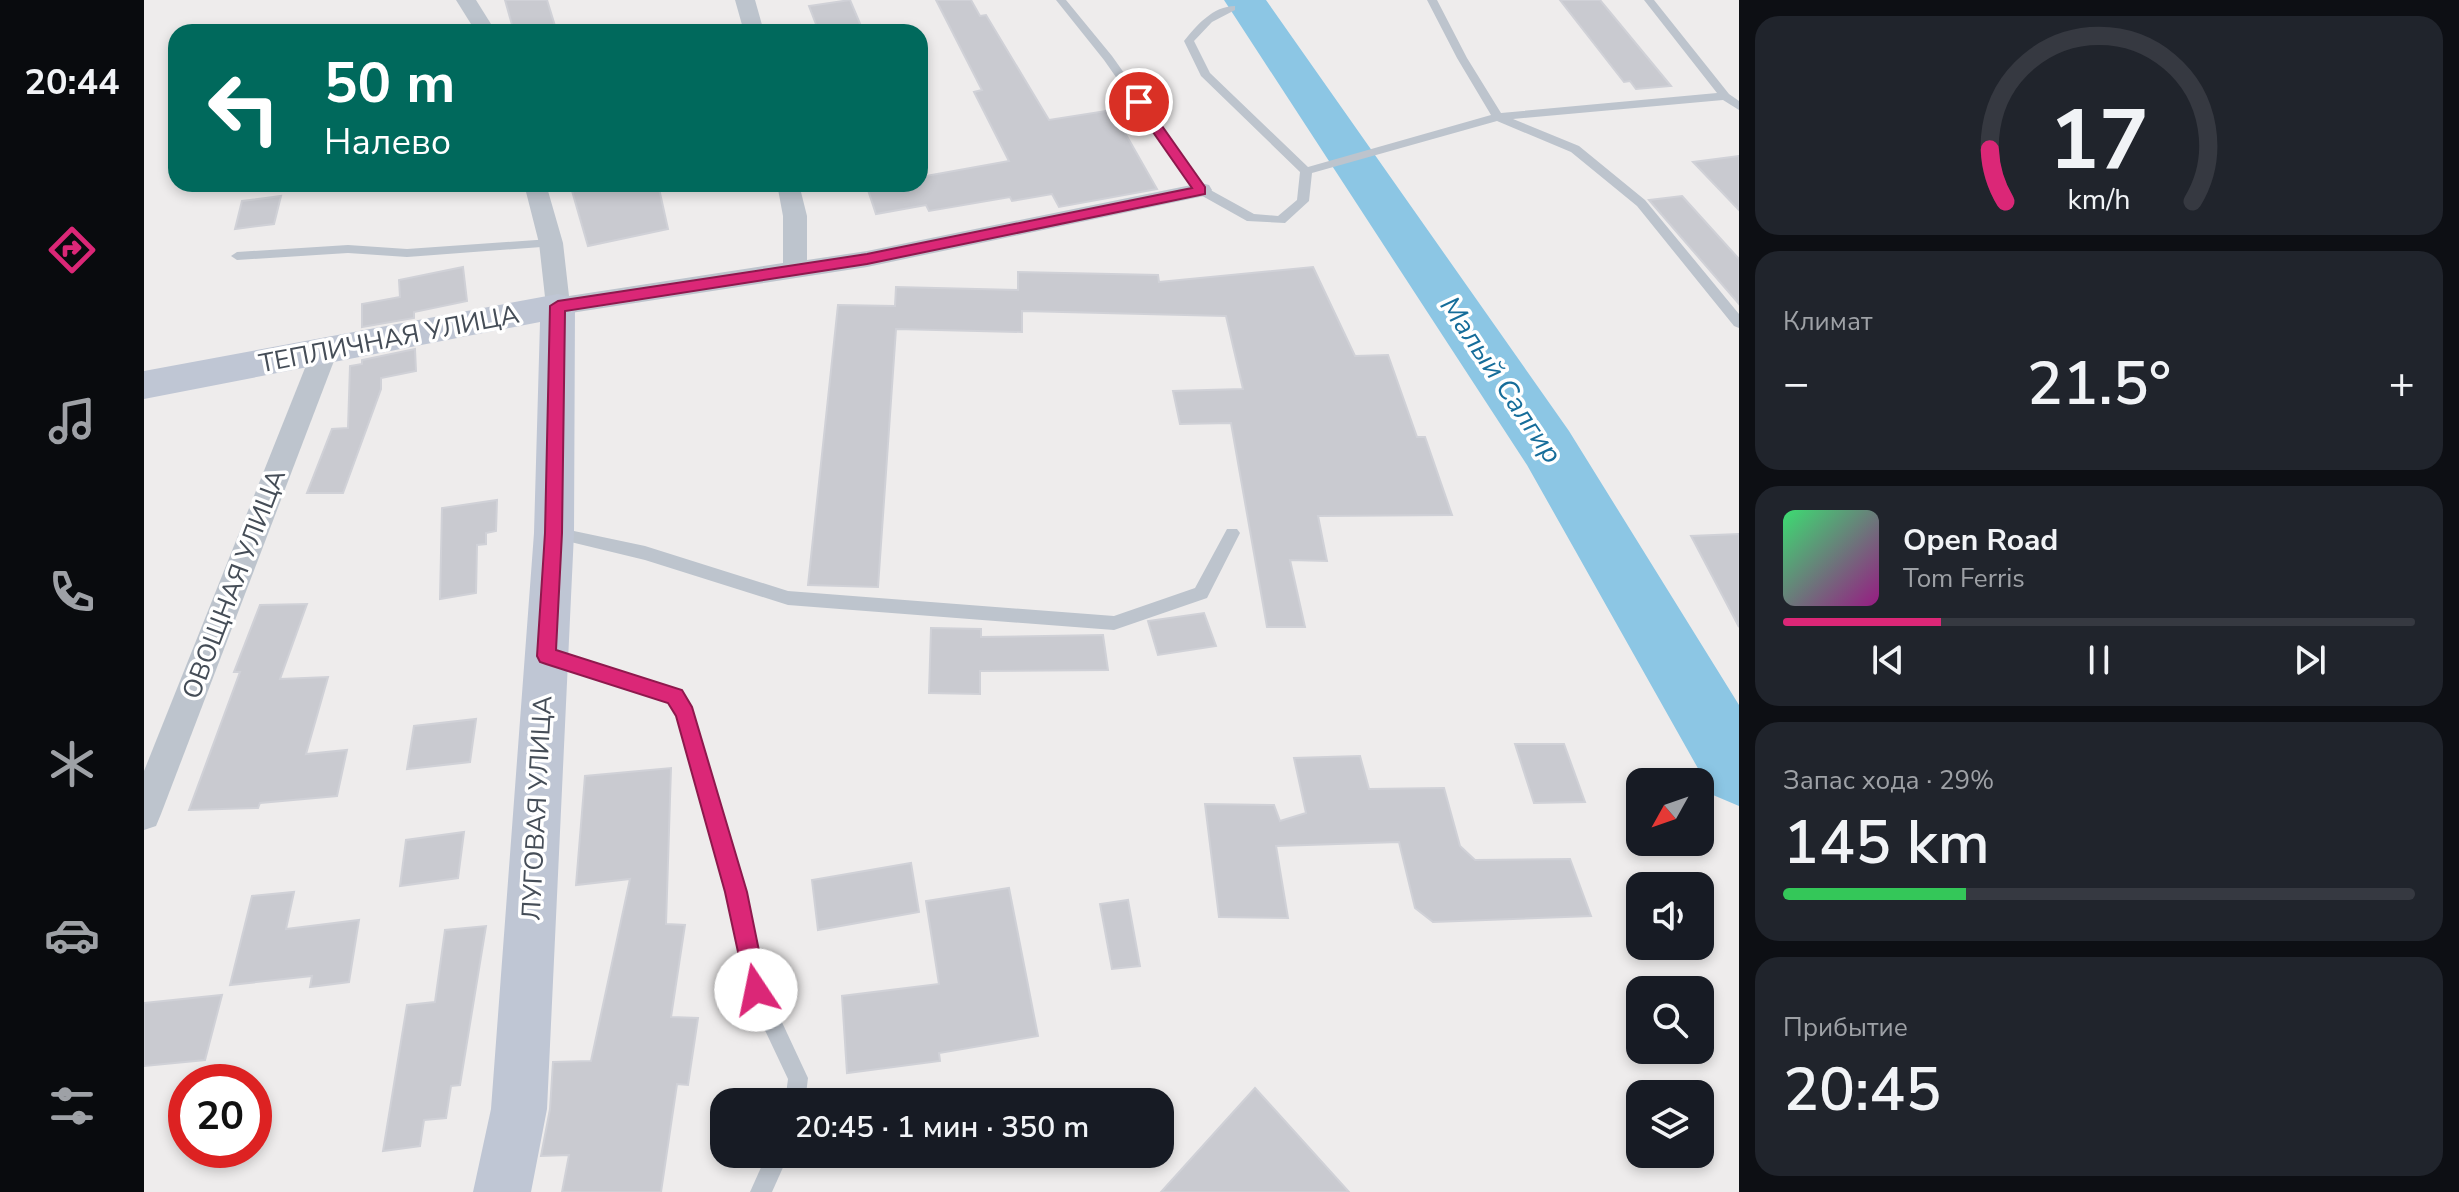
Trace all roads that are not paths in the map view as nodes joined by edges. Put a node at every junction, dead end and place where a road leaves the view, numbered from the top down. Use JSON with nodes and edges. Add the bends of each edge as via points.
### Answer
{"nodes":[{"id":1,"x":466,"y":0,"type":"edge"},
{"id":2,"x":745,"y":0,"type":"edge"},
{"id":3,"x":1061,"y":0,"type":"edge"},
{"id":4,"x":1432,"y":0,"type":"edge"},
{"id":5,"x":1649,"y":0,"type":"edge"},
{"id":6,"x":1231,"y":8,"type":"dead end"},
{"id":7,"x":481,"y":24,"type":"edge"},
{"id":8,"x":752,"y":24,"type":"edge"},
{"id":9,"x":1725,"y":96,"type":"junction"},
{"id":10,"x":1739,"y":107,"type":"edge"},
{"id":11,"x":1498,"y":117,"type":"junction"},
{"id":12,"x":1306,"y":171,"type":"junction"},
{"id":13,"x":1201,"y":190,"type":"junction"},
{"id":14,"x":537,"y":192,"type":"edge"},
{"id":15,"x":790,"y":192,"type":"edge"},
{"id":16,"x":551,"y":243,"type":"junction"},
{"id":17,"x":237,"y":256,"type":"dead end"},
{"id":18,"x":795,"y":271,"type":"junction"},
{"id":19,"x":558,"y":306,"type":"junction"},
{"id":20,"x":1739,"y":323,"type":"edge"},
{"id":21,"x":324,"y":353,"type":"junction"},
{"id":22,"x":144,"y":385,"type":"edge"},
{"id":23,"x":554,"y":533,"type":"junction"},
{"id":24,"x":1232,"y":533,"type":"dead end"},
{"id":25,"x":546,"y":656,"type":"junction"},
{"id":26,"x":144,"y":814,"type":"edge"},
{"id":27,"x":797,"y":1088,"type":"edge"},
{"id":28,"x":772,"y":1168,"type":"edge"},
{"id":29,"x":502,"y":1192,"type":"edge"},
{"id":30,"x":761,"y":1192,"type":"edge"}],
"edges":[{"from":1,"to":7,"type":"street"},
{"from":2,"to":8,"type":"street"},
{"from":3,"to":13,"type":"lane"},
{"from":4,"to":11,"type":"lane"},
{"from":5,"to":9,"type":"lane"},
{"from":6,"to":12,"type":"lane","via":[[1208,20],[1189,41],[1205,74]]},
{"from":9,"to":10,"type":"lane"},
{"from":9,"to":11,"type":"lane"},
{"from":11,"to":12,"type":"lane"},
{"from":11,"to":20,"type":"lane","via":[[1575,149],[1641,203]]},
{"from":12,"to":13,"type":"lane","via":[[1303,201],[1281,220],[1251,218]]},
{"from":13,"to":18,"type":"street","name":"ТЕПЛИЧНАЯ УЛИЦА"},
{"from":14,"to":16,"type":"street","name":"ЛУГОВАЯ УЛИЦА"},
{"from":15,"to":18,"type":"street"},
{"from":16,"to":17,"type":"lane","via":[[407,253],[348,249]]},
{"from":16,"to":19,"type":"street","name":"ЛУГОВАЯ УЛИЦА"},
{"from":18,"to":19,"type":"street","name":"ТЕПЛИЧНАЯ УЛИЦА"},
{"from":19,"to":21,"type":"main road","name":"ТЕПЛИЧНАЯ УЛИЦА"},
{"from":19,"to":23,"type":"main road","name":"ЛУГОВАЯ УЛИЦА"},
{"from":21,"to":22,"type":"main road","name":"ТЕПЛИЧНАЯ УЛИЦА"},
{"from":21,"to":26,"type":"street","name":"ОВОЩНАЯ УЛИЦА"},
{"from":23,"to":24,"type":"lane","via":[[645,553],[788,598],[1114,623],[1201,593]]},
{"from":23,"to":25,"type":"main road","name":"ЛУГОВАЯ УЛИЦА"},
{"from":25,"to":27,"type":"lane","via":[[675,696],[685,714],[736,892],[756,990],[798,1078]]},
{"from":25,"to":29,"type":"main road","name":"ЛУГОВАЯ УЛИЦА","via":[[519,1109]]},
{"from":28,"to":30,"type":"lane"}]}
